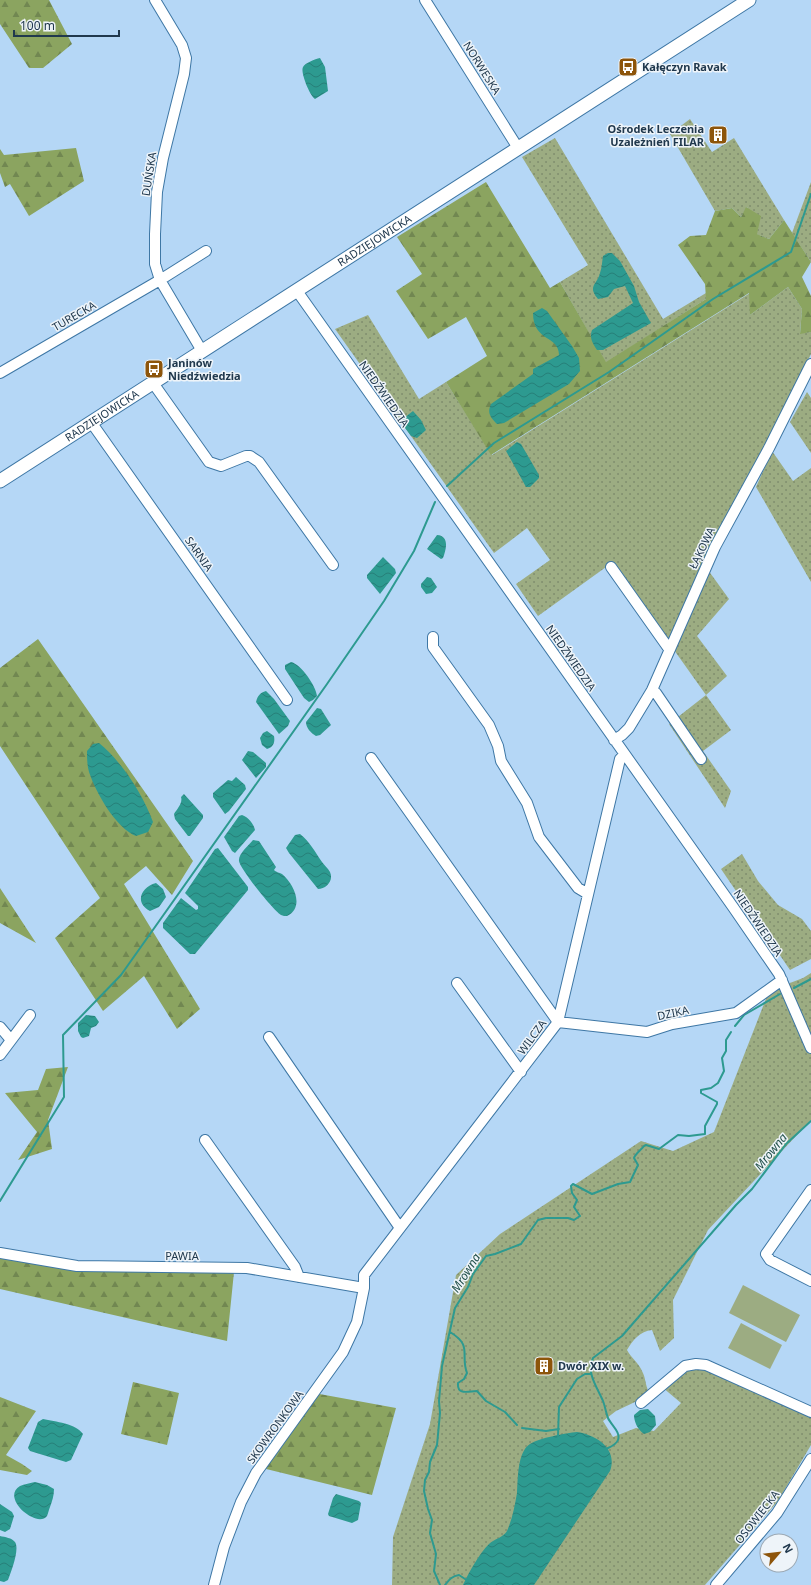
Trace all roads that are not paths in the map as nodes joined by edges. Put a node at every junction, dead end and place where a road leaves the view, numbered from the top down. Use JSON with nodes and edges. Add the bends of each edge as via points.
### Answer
{"nodes":[{"id":1,"x":155,"y":0,"type":"edge"},
{"id":2,"x":425,"y":0,"type":"edge"},
{"id":3,"x":749,"y":0,"type":"edge"},
{"id":4,"x":518,"y":148,"type":"junction"},
{"id":5,"x":206,"y":251,"type":"dead end"},
{"id":6,"x":160,"y":280,"type":"junction"},
{"id":7,"x":297,"y":291,"type":"junction"},
{"id":8,"x":202,"y":351,"type":"junction"},
{"id":9,"x":811,"y":364,"type":"edge"},
{"id":10,"x":0,"y":373,"type":"edge"},
{"id":11,"x":153,"y":383,"type":"junction"},
{"id":12,"x":91,"y":422,"type":"junction"},
{"id":13,"x":0,"y":480,"type":"edge"},
{"id":14,"x":333,"y":565,"type":"dead end"},
{"id":15,"x":611,"y":567,"type":"dead end"},
{"id":16,"x":433,"y":637,"type":"dead end"},
{"id":17,"x":670,"y":649,"type":"junction"},
{"id":18,"x":652,"y":690,"type":"junction"},
{"id":19,"x":287,"y":700,"type":"dead end"},
{"id":20,"x":614,"y":740,"type":"junction"},
{"id":21,"x":624,"y":755,"type":"junction"},
{"id":22,"x":371,"y":758,"type":"dead end"},
{"id":23,"x":701,"y":759,"type":"dead end"},
{"id":24,"x":588,"y":894,"type":"junction"},
{"id":25,"x":782,"y":980,"type":"junction"},
{"id":26,"x":457,"y":983,"type":"dead end"},
{"id":27,"x":30,"y":1015,"type":"dead end"},
{"id":28,"x":558,"y":1022,"type":"junction"},
{"id":29,"x":0,"y":1027,"type":"edge"},
{"id":30,"x":269,"y":1037,"type":"dead end"},
{"id":31,"x":11,"y":1040,"type":"junction"},
{"id":32,"x":811,"y":1048,"type":"edge"},
{"id":33,"x":0,"y":1055,"type":"edge"},
{"id":34,"x":521,"y":1072,"type":"junction"},
{"id":35,"x":205,"y":1140,"type":"dead end"},
{"id":36,"x":811,"y":1190,"type":"edge"},
{"id":37,"x":400,"y":1228,"type":"junction"},
{"id":38,"x":0,"y":1253,"type":"edge"},
{"id":39,"x":299,"y":1277,"type":"junction"},
{"id":40,"x":811,"y":1280,"type":"edge"},
{"id":41,"x":364,"y":1288,"type":"junction"},
{"id":42,"x":641,"y":1402,"type":"dead end"},
{"id":43,"x":811,"y":1412,"type":"edge"},
{"id":44,"x":811,"y":1459,"type":"edge"},
{"id":45,"x":214,"y":1585,"type":"edge"},
{"id":46,"x":716,"y":1585,"type":"edge"}],
"edges":[{"from":1,"to":6,"type":"street","name":"DUŃSKA","via":[[182,46],[186,58],[157,192],[155,264]]},
{"from":2,"to":4,"type":"street","name":"NORWESKA"},
{"from":3,"to":4,"type":"main road","name":"RADZIEJOWICKA"},
{"from":4,"to":7,"type":"main road","name":"RADZIEJOWICKA"},
{"from":5,"to":6,"type":"street","name":"TURECKA"},
{"from":6,"to":8,"type":"street","name":"DUŃSKA"},
{"from":6,"to":10,"type":"street","name":"TURECKA"},
{"from":7,"to":8,"type":"main road","name":"RADZIEJOWICKA"},
{"from":7,"to":20,"type":"street","name":"NIEDŹWIEDZIA"},
{"from":8,"to":11,"type":"main road","name":"RADZIEJOWICKA"},
{"from":9,"to":17,"type":"street","name":"ŁĄKOWA","via":[[715,547]]},
{"from":11,"to":12,"type":"main road","name":"RADZIEJOWICKA"},
{"from":11,"to":14,"type":"street","via":[[209,462],[221,466],[246,456],[259,462]]},
{"from":12,"to":13,"type":"main road","name":"RADZIEJOWICKA"},
{"from":12,"to":19,"type":"street","name":"SARNIA"},
{"from":15,"to":17,"type":"street"},
{"from":16,"to":24,"type":"street","via":[[433,647],[489,725],[503,766],[527,803],[539,837],[578,888]]},
{"from":17,"to":18,"type":"street","name":"ŁĄKOWA"},
{"from":18,"to":20,"type":"street","name":"ŁĄKOWA","via":[[629,728]]},
{"from":18,"to":23,"type":"street"},
{"from":20,"to":21,"type":"street","name":"NIEDŹWIEDZIA"},
{"from":21,"to":24,"type":"street","name":"WILCZA","via":[[620,759]]},
{"from":21,"to":25,"type":"street","name":"NIEDŹWIEDZIA"},
{"from":22,"to":28,"type":"street"},
{"from":24,"to":28,"type":"street","name":"WILCZA"},
{"from":25,"to":28,"type":"street","name":"DZIKA","via":[[736,1013],[672,1024],[647,1032]]},
{"from":25,"to":32,"type":"street","name":"NIEDŹWIEDZIA"},
{"from":26,"to":34,"type":"street"},
{"from":27,"to":31,"type":"street"},
{"from":28,"to":34,"type":"street","name":"WILCZA"},
{"from":29,"to":31,"type":"street"},
{"from":30,"to":37,"type":"street"},
{"from":31,"to":33,"type":"street"},
{"from":34,"to":37,"type":"street","name":"WILCZA"},
{"from":35,"to":39,"type":"street","via":[[295,1267]]},
{"from":36,"to":40,"type":"street","via":[[766,1254],[770,1260]]},
{"from":37,"to":41,"type":"street","name":"WILCZA","via":[[364,1275]]},
{"from":38,"to":39,"type":"street","name":"PAWIA","via":[[77,1266],[247,1268]]},
{"from":39,"to":41,"type":"street","name":"PAWIA"},
{"from":41,"to":45,"type":"street","name":"SKOWRONKOWA","via":[[357,1322],[343,1352],[256,1473],[241,1502],[224,1547]]},
{"from":42,"to":43,"type":"street","via":[[685,1366],[696,1364],[706,1365]]},
{"from":44,"to":46,"type":"street","name":"OSOWIECKA","via":[[774,1517]]}]}
